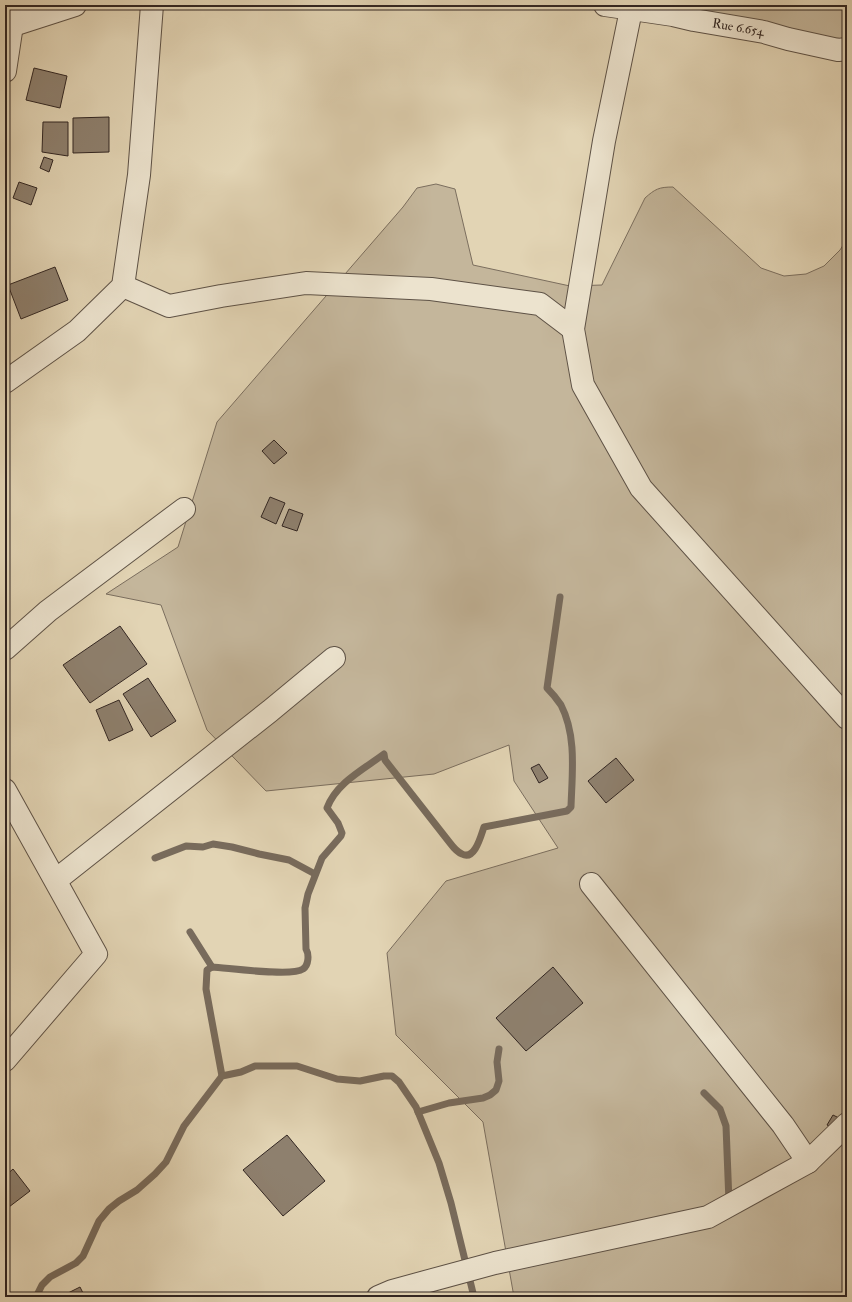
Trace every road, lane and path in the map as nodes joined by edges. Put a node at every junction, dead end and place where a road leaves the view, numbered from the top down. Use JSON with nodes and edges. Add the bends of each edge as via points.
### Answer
{"nodes":[{"id":1,"x":75,"y":5,"type":"edge"},
{"id":2,"x":152,"y":5,"type":"edge"},
{"id":3,"x":605,"y":5,"type":"edge"},
{"id":4,"x":636,"y":8,"type":"edge"},
{"id":5,"x":11,"y":22,"type":"edge"},
{"id":6,"x":847,"y":49,"type":"edge"},
{"id":7,"x":5,"y":71,"type":"edge"},
{"id":8,"x":123,"y":286,"type":"junction"},
{"id":9,"x":573,"y":329,"type":"junction"},
{"id":10,"x":5,"y":382,"type":"edge"},
{"id":11,"x":184,"y":509,"type":"dead end"},
{"id":12,"x":5,"y":649,"type":"edge"},
{"id":13,"x":334,"y":658,"type":"dead end"},
{"id":14,"x":847,"y":718,"type":"edge"},
{"id":15,"x":5,"y":790,"type":"edge"},
{"id":16,"x":56,"y":880,"type":"junction"},
{"id":17,"x":591,"y":884,"type":"dead end"},
{"id":18,"x":5,"y":1060,"type":"edge"},
{"id":19,"x":847,"y":1124,"type":"edge"},
{"id":20,"x":808,"y":1162,"type":"junction"},
{"id":21,"x":378,"y":1297,"type":"edge"}],
"edges":[{"from":1,"to":5,"type":"street"},
{"from":2,"to":8,"type":"street","via":[[139,175]]},
{"from":3,"to":4,"type":"street","name":"Rue 6.654"},
{"from":4,"to":6,"type":"street","name":"Rue 6.654","via":[[764,32],[831,48]]},
{"from":4,"to":9,"type":"street","via":[[604,141]]},
{"from":5,"to":7,"type":"street"},
{"from":8,"to":9,"type":"street","via":[[169,306],[306,283],[431,289],[540,304]]},
{"from":8,"to":10,"type":"street","via":[[77,331]]},
{"from":9,"to":14,"type":"street","via":[[583,385],[641,488]]},
{"from":11,"to":12,"type":"street","via":[[48,611]]},
{"from":13,"to":16,"type":"street"},
{"from":15,"to":16,"type":"street"},
{"from":16,"to":18,"type":"street","via":[[96,954]]},
{"from":17,"to":20,"type":"street","via":[[783,1125]]},
{"from":19,"to":20,"type":"street"},
{"from":20,"to":21,"type":"street","via":[[708,1217],[495,1263]]}]}
